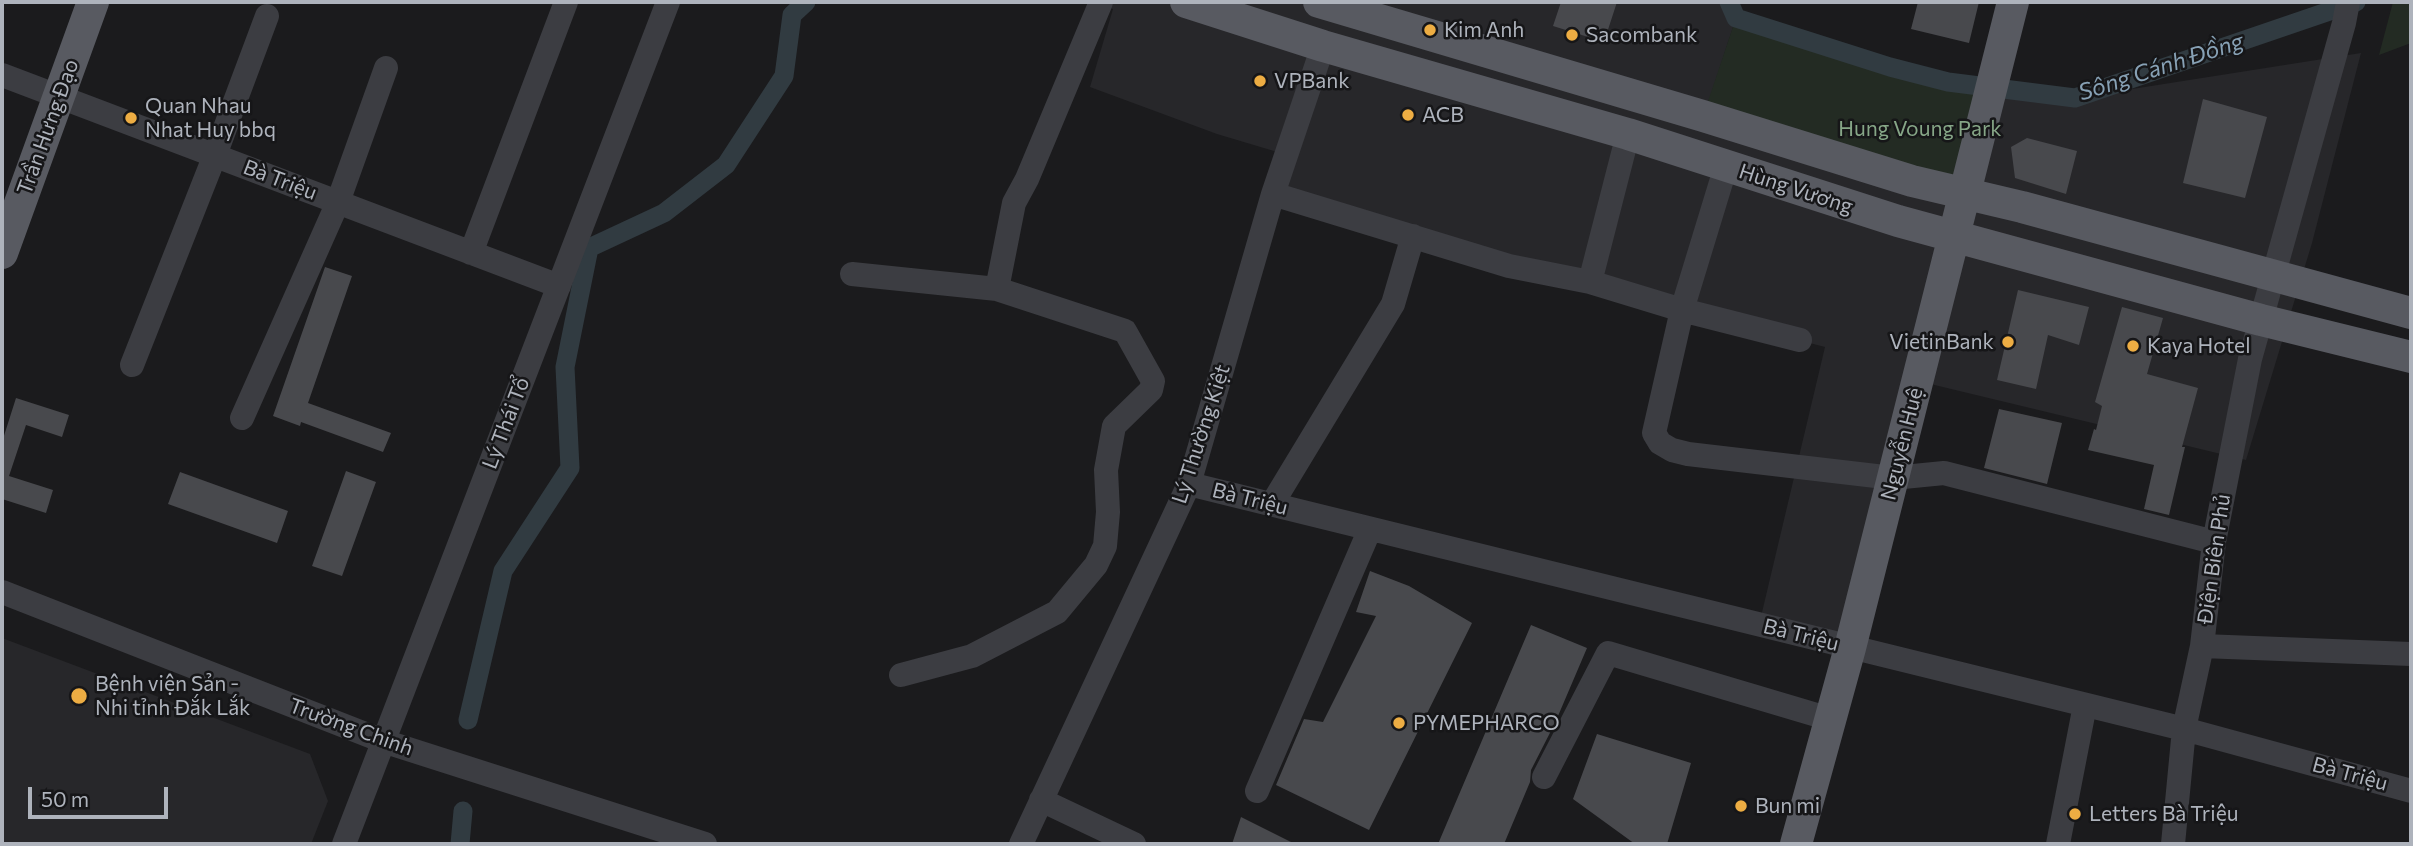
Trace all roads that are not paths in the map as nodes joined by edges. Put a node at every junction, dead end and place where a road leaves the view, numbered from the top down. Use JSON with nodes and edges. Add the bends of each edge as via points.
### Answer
{"nodes":[{"id":1,"x":93,"y":2,"type":"edge"},
{"id":2,"x":566,"y":2,"type":"edge"},
{"id":3,"x":668,"y":2,"type":"edge"},
{"id":4,"x":1101,"y":2,"type":"edge"},
{"id":5,"x":1186,"y":2,"type":"edge"},
{"id":6,"x":2013,"y":2,"type":"edge"},
{"id":7,"x":1332,"y":4,"type":"edge"},
{"id":8,"x":2346,"y":12,"type":"edge"},
{"id":9,"x":267,"y":16,"type":"dead end"},
{"id":10,"x":1323,"y":46,"type":"junction"},
{"id":11,"x":386,"y":68,"type":"dead end"},
{"id":12,"x":2,"y":75,"type":"edge"},
{"id":13,"x":59,"y":96,"type":"junction"},
{"id":14,"x":1640,"y":98,"type":"junction"},
{"id":15,"x":1628,"y":134,"type":"junction"},
{"id":16,"x":215,"y":155,"type":"junction"},
{"id":17,"x":1726,"y":166,"type":"junction"},
{"id":18,"x":1964,"y":192,"type":"junction"},
{"id":19,"x":1273,"y":194,"type":"junction"},
{"id":20,"x":338,"y":202,"type":"junction"},
{"id":21,"x":1954,"y":235,"type":"junction"},
{"id":22,"x":1413,"y":236,"type":"junction"},
{"id":23,"x":2,"y":253,"type":"edge"},
{"id":24,"x":471,"y":253,"type":"junction"},
{"id":25,"x":852,"y":274,"type":"dead end"},
{"id":26,"x":2274,"y":277,"type":"junction"},
{"id":27,"x":1590,"y":282,"type":"junction"},
{"id":28,"x":559,"y":286,"type":"junction"},
{"id":29,"x":997,"y":289,"type":"junction"},
{"id":30,"x":1682,"y":310,"type":"junction"},
{"id":31,"x":2411,"y":313,"type":"edge"},
{"id":32,"x":2261,"y":320,"type":"junction"},
{"id":33,"x":1800,"y":340,"type":"dead end"},
{"id":34,"x":2411,"y":357,"type":"edge"},
{"id":35,"x":132,"y":365,"type":"dead end"},
{"id":36,"x":242,"y":418,"type":"dead end"},
{"id":37,"x":1893,"y":478,"type":"junction"},
{"id":38,"x":1189,"y":484,"type":"junction"},
{"id":39,"x":1272,"y":504,"type":"junction"},
{"id":40,"x":1370,"y":529,"type":"junction"},
{"id":41,"x":2214,"y":542,"type":"junction"},
{"id":42,"x":2,"y":592,"type":"edge"},
{"id":43,"x":2202,"y":646,"type":"junction"},
{"id":44,"x":1850,"y":648,"type":"junction"},
{"id":45,"x":2411,"y":654,"type":"edge"},
{"id":46,"x":901,"y":675,"type":"dead end"},
{"id":47,"x":2085,"y":705,"type":"junction"},
{"id":48,"x":1830,"y":719,"type":"junction"},
{"id":49,"x":2183,"y":729,"type":"junction"},
{"id":50,"x":383,"y":741,"type":"junction"},
{"id":51,"x":1544,"y":777,"type":"dead end"},
{"id":52,"x":1256,"y":791,"type":"dead end"},
{"id":53,"x":2411,"y":791,"type":"edge"},
{"id":54,"x":1041,"y":800,"type":"junction"},
{"id":55,"x":344,"y":844,"type":"edge"},
{"id":56,"x":705,"y":844,"type":"edge"},
{"id":57,"x":1021,"y":844,"type":"edge"},
{"id":58,"x":1134,"y":844,"type":"edge"},
{"id":59,"x":1796,"y":844,"type":"edge"},
{"id":60,"x":2058,"y":844,"type":"edge"},
{"id":61,"x":2174,"y":844,"type":"edge"}],
"edges":[{"from":1,"to":13,"type":"main road","name":"Trần Hưng Đạo"},
{"from":2,"to":24,"type":"street"},
{"from":3,"to":28,"type":"street","name":"Lý Thái Tổ"},
{"from":4,"to":29,"type":"street","via":[[1014,202]]},
{"from":5,"to":10,"type":"main road","name":"Hùng Vương"},
{"from":6,"to":18,"type":"main road","name":"Nguyễn Huệ"},
{"from":7,"to":10,"type":"main road"},
{"from":7,"to":14,"type":"main road","name":"Hùng Vương"},
{"from":8,"to":26,"type":"street","name":"Điện Biên Phủ"},
{"from":9,"to":16,"type":"street"},
{"from":10,"to":15,"type":"main road","name":"Hùng Vương"},
{"from":10,"to":19,"type":"street","name":"Lý Thường Kiệt"},
{"from":11,"to":20,"type":"street"},
{"from":12,"to":13,"type":"street","name":"Bà Triệu"},
{"from":13,"to":16,"type":"street","name":"Bà Triệu"},
{"from":13,"to":23,"type":"main road","name":"Trần Hưng Đạo"},
{"from":14,"to":15,"type":"main road"},
{"from":14,"to":18,"type":"main road","name":"Hùng Vương","via":[[1912,181]]},
{"from":15,"to":17,"type":"main road","name":"Hùng Vương"},
{"from":15,"to":27,"type":"street"},
{"from":16,"to":20,"type":"street","name":"Bà Triệu"},
{"from":16,"to":35,"type":"street"},
{"from":17,"to":21,"type":"main road","name":"Hùng Vương"},
{"from":17,"to":30,"type":"street"},
{"from":18,"to":21,"type":"main road","name":"Nguyễn Huệ"},
{"from":18,"to":26,"type":"main road","name":"Hùng Vương"},
{"from":19,"to":22,"type":"street"},
{"from":19,"to":38,"type":"street","name":"Lý Thường Kiệt"},
{"from":20,"to":24,"type":"street","name":"Bà Triệu"},
{"from":20,"to":36,"type":"street"},
{"from":21,"to":32,"type":"main road","name":"Hùng Vương"},
{"from":21,"to":37,"type":"main road","name":"Nguyễn Huệ"},
{"from":22,"to":27,"type":"street","via":[[1509,266]]},
{"from":22,"to":39,"type":"street","via":[[1393,304]]},
{"from":24,"to":28,"type":"street","name":"Bà Triệu"},
{"from":25,"to":29,"type":"street"},
{"from":26,"to":31,"type":"main road","name":"Hùng Vương"},
{"from":26,"to":32,"type":"street","name":"Điện Biên Phủ"},
{"from":27,"to":30,"type":"street"},
{"from":28,"to":50,"type":"street","name":"Lý Thái Tổ"},
{"from":29,"to":46,"type":"street","via":[[1125,331],[1153,382],[1151,390],[1114,426],[1106,470],[1105,546],[1096,565],[1057,612],[972,656]]},
{"from":30,"to":33,"type":"street"},
{"from":30,"to":37,"type":"street","via":[[1654,433],[1660,443],[1688,454]]},
{"from":32,"to":34,"type":"main road","name":"Hùng Vương"},
{"from":32,"to":41,"type":"street","name":"Điện Biên Phủ"},
{"from":37,"to":41,"type":"street","via":[[1944,473]]},
{"from":37,"to":44,"type":"main road","name":"Nguyễn Huệ"},
{"from":38,"to":39,"type":"street","name":"Bà Triệu"},
{"from":38,"to":54,"type":"street","name":"Lý Thường Kiệt"},
{"from":39,"to":40,"type":"street","name":"Bà Triệu"},
{"from":40,"to":44,"type":"street","name":"Bà Triệu"},
{"from":40,"to":52,"type":"street"},
{"from":41,"to":43,"type":"street","name":"Điện Biên Phủ"},
{"from":42,"to":50,"type":"street","name":"Trường Chinh"},
{"from":43,"to":45,"type":"street"},
{"from":43,"to":49,"type":"street","name":"Điện Biên Phủ"},
{"from":44,"to":47,"type":"street","name":"Bà Triệu"},
{"from":44,"to":48,"type":"main road","name":"Nguyễn Huệ"},
{"from":47,"to":49,"type":"street","name":"Bà Triệu"},
{"from":47,"to":60,"type":"street"},
{"from":48,"to":51,"type":"street","via":[[1608,653]]},
{"from":48,"to":59,"type":"main road","name":"Nguyễn Huệ"},
{"from":49,"to":53,"type":"street","name":"Bà Triệu"},
{"from":49,"to":61,"type":"street","name":"Điện Biên Phủ"},
{"from":50,"to":55,"type":"street","name":"Lý Thái Tổ"},
{"from":50,"to":56,"type":"street","name":"Trường Chinh"},
{"from":54,"to":57,"type":"street","name":"Lý Thường Kiệt"},
{"from":54,"to":58,"type":"street"}]}
